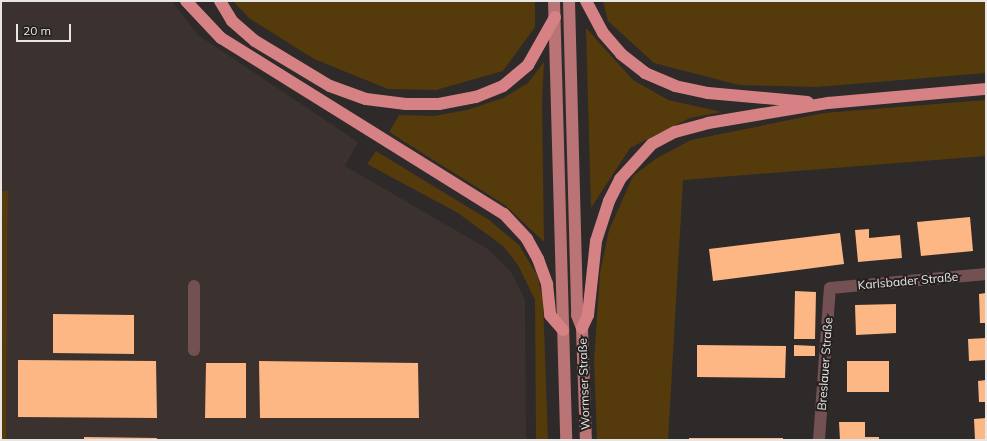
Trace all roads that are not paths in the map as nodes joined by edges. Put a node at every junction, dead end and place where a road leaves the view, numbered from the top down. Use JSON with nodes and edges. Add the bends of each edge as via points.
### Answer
{"nodes":[{"id":1,"x":186,"y":1,"type":"edge"},
{"id":2,"x":220,"y":1,"type":"edge"},
{"id":3,"x":554,"y":1,"type":"edge"},
{"id":4,"x":569,"y":1,"type":"edge"},
{"id":5,"x":586,"y":1,"type":"edge"},
{"id":6,"x":555,"y":18,"type":"junction"},
{"id":7,"x":986,"y":89,"type":"edge"},
{"id":8,"x":828,"y":104,"type":"junction"},
{"id":9,"x":986,"y":274,"type":"edge"},
{"id":10,"x":194,"y":286,"type":"dead end"},
{"id":11,"x":830,"y":288,"type":"joint"},
{"id":12,"x":582,"y":328,"type":"junction"},
{"id":13,"x":563,"y":330,"type":"junction"},
{"id":14,"x":194,"y":350,"type":"dead end"},
{"id":15,"x":566,"y":440,"type":"edge"},
{"id":16,"x":586,"y":440,"type":"edge"},
{"id":17,"x":819,"y":440,"type":"edge"}],
"edges":[{"from":1,"to":13,"type":"highway","via":[[221,38],[504,214],[527,239],[538,259],[547,284],[550,315]]},
{"from":2,"to":6,"type":"highway","via":[[232,21],[255,41],[330,86],[366,99],[406,104],[439,104],[476,97],[504,86],[528,65]]},
{"from":3,"to":6,"type":"main road"},
{"from":4,"to":12,"type":"main road","name":"Wormser Straße","via":[[577,315]]},
{"from":5,"to":8,"type":"highway","via":[[603,33],[621,54],[645,73],[675,86],[708,93]]},
{"from":6,"to":13,"type":"main road"},
{"from":7,"to":8,"type":"highway"},
{"from":8,"to":12,"type":"highway","via":[[708,123],[676,132],[652,144],[636,158],[620,179],[602,221],[596,241],[588,315]]},
{"from":9,"to":11,"type":"street","name":"Karlsbader Straße"},
{"from":10,"to":14,"type":"street"},
{"from":11,"to":17,"type":"street","name":"Breslauer Straße"},
{"from":12,"to":16,"type":"main road","name":"Wormser Straße"},
{"from":13,"to":15,"type":"main road"}]}
